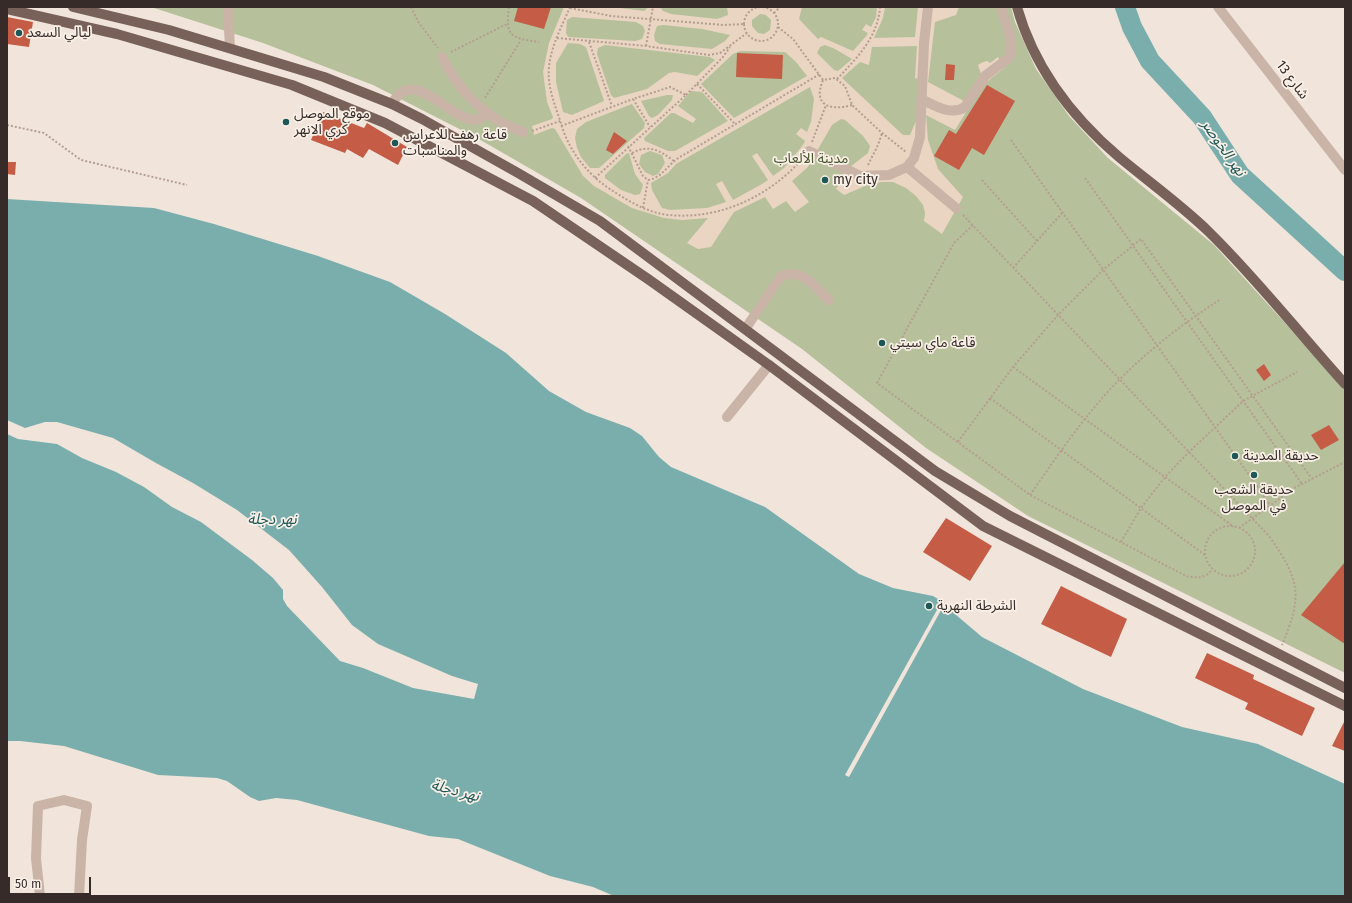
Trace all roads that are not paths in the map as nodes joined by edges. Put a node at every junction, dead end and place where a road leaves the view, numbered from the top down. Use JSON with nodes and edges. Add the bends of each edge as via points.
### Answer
{"nodes":[{"id":1,"x":73,"y":7,"type":"edge"},
{"id":2,"x":228,"y":7,"type":"edge"},
{"id":3,"x":928,"y":7,"type":"edge"},
{"id":4,"x":1001,"y":7,"type":"edge"},
{"id":5,"x":1017,"y":7,"type":"edge"},
{"id":6,"x":1218,"y":7,"type":"edge"},
{"id":7,"x":7,"y":9,"type":"edge"},
{"id":8,"x":230,"y":48,"type":"junction"},
{"id":9,"x":442,"y":56,"type":"road end"},
{"id":10,"x":923,"y":100,"type":"junction"},
{"id":11,"x":392,"y":104,"type":"junction"},
{"id":12,"x":484,"y":109,"type":"junction"},
{"id":13,"x":523,"y":132,"type":"road end"},
{"id":14,"x":809,"y":151,"type":"road end"},
{"id":15,"x":907,"y":167,"type":"junction"},
{"id":16,"x":1345,"y":170,"type":"edge"},
{"id":17,"x":956,"y":208,"type":"road end"},
{"id":18,"x":658,"y":264,"type":"junction"},
{"id":19,"x":648,"y":279,"type":"junction"},
{"id":20,"x":829,"y":300,"type":"dead end"},
{"id":21,"x":746,"y":328,"type":"junction"},
{"id":22,"x":769,"y":364,"type":"junction"},
{"id":23,"x":1345,"y":384,"type":"edge"},
{"id":24,"x":728,"y":417,"type":"dead end"},
{"id":25,"x":1275,"y":651,"type":"junction"},
{"id":26,"x":1264,"y":665,"type":"junction"},
{"id":27,"x":1345,"y":688,"type":"edge"},
{"id":28,"x":1345,"y":706,"type":"edge"},
{"id":29,"x":40,"y":896,"type":"edge"},
{"id":30,"x":79,"y":896,"type":"edge"}],
"edges":[{"from":1,"to":8,"type":"main road","via":[[169,30]]},
{"from":2,"to":8,"type":"street"},
{"from":3,"to":10,"type":"street","via":[[924,43]]},
{"from":4,"to":10,"type":"street","via":[[1011,39],[1010,57],[986,76],[961,109],[951,111]]},
{"from":5,"to":23,"type":"main road","via":[[1026,33],[1048,77],[1079,118],[1119,157],[1181,206],[1219,242]]},
{"from":6,"to":16,"type":"street","name":"شارع 13"},
{"from":7,"to":19,"type":"main road","via":[[117,34],[292,85],[385,122],[533,201]]},
{"from":8,"to":11,"type":"main road","via":[[324,77]]},
{"from":9,"to":12,"type":"street","via":[[460,88]]},
{"from":10,"to":15,"type":"street","via":[[920,137],[914,158]]},
{"from":11,"to":12,"type":"street","via":[[403,93],[418,91],[468,120],[480,119]]},
{"from":11,"to":18,"type":"main road","via":[[593,217]]},
{"from":12,"to":13,"type":"street"},
{"from":14,"to":15,"type":"street","via":[[860,176],[889,175]]},
{"from":15,"to":17,"type":"street"},
{"from":18,"to":19,"type":"main road"},
{"from":18,"to":21,"type":"main road"},
{"from":19,"to":22,"type":"main road"},
{"from":20,"to":21,"type":"street","via":[[799,274],[789,273],[781,276]]},
{"from":21,"to":25,"type":"main road","via":[[935,471],[1010,516]]},
{"from":22,"to":24,"type":"street"},
{"from":22,"to":26,"type":"main road","via":[[983,526]]},
{"from":25,"to":26,"type":"main road"},
{"from":25,"to":27,"type":"main road"},
{"from":26,"to":28,"type":"main road"},
{"from":29,"to":30,"type":"street","via":[[36,858],[38,806],[64,800],[87,806]]}]}
